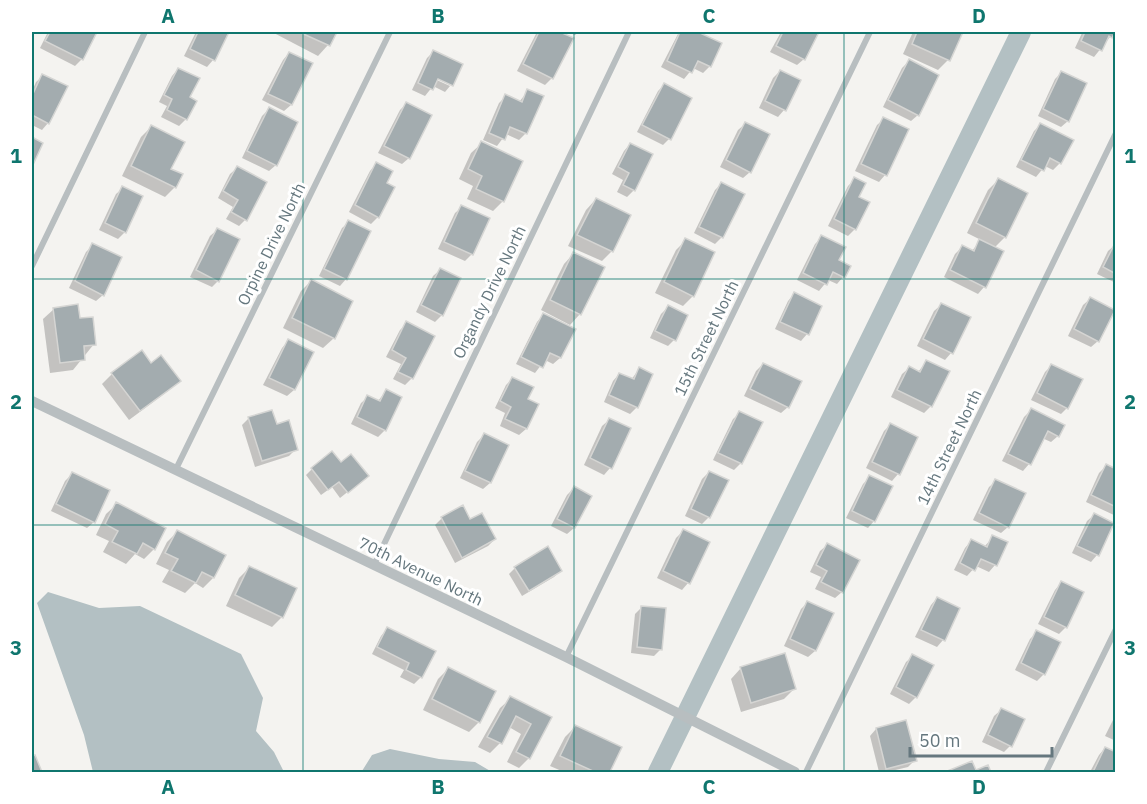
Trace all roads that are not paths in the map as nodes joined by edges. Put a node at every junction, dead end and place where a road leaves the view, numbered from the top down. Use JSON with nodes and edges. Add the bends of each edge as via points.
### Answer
{"nodes":[{"id":1,"x":145,"y":32,"type":"edge"},
{"id":2,"x":390,"y":32,"type":"edge"},
{"id":3,"x":629,"y":32,"type":"edge"},
{"id":4,"x":870,"y":32,"type":"edge"},
{"id":5,"x":1116,"y":133,"type":"edge"},
{"id":6,"x":32,"y":266,"type":"edge"},
{"id":7,"x":32,"y":401,"type":"edge"},
{"id":8,"x":176,"y":469,"type":"junction"},
{"id":9,"x":374,"y":565,"type":"junction"},
{"id":10,"x":1116,"y":629,"type":"edge"},
{"id":11,"x":566,"y":657,"type":"junction"},
{"id":12,"x":795,"y":772,"type":"edge"},
{"id":13,"x":806,"y":772,"type":"edge"},
{"id":14,"x":1046,"y":772,"type":"edge"}],
"edges":[{"from":1,"to":6,"type":"street"},
{"from":2,"to":8,"type":"street","name":"Orpine Drive North"},
{"from":3,"to":9,"type":"street","name":"Organdy Drive North"},
{"from":4,"to":11,"type":"street","name":"15th Street North"},
{"from":5,"to":13,"type":"street","name":"14th Street North"},
{"from":7,"to":8,"type":"street","name":"70th Avenue North"},
{"from":8,"to":9,"type":"street","name":"70th Avenue North"},
{"from":9,"to":11,"type":"street","name":"70th Avenue North"},
{"from":10,"to":14,"type":"street"},
{"from":11,"to":12,"type":"street","name":"70th Avenue North"}]}
